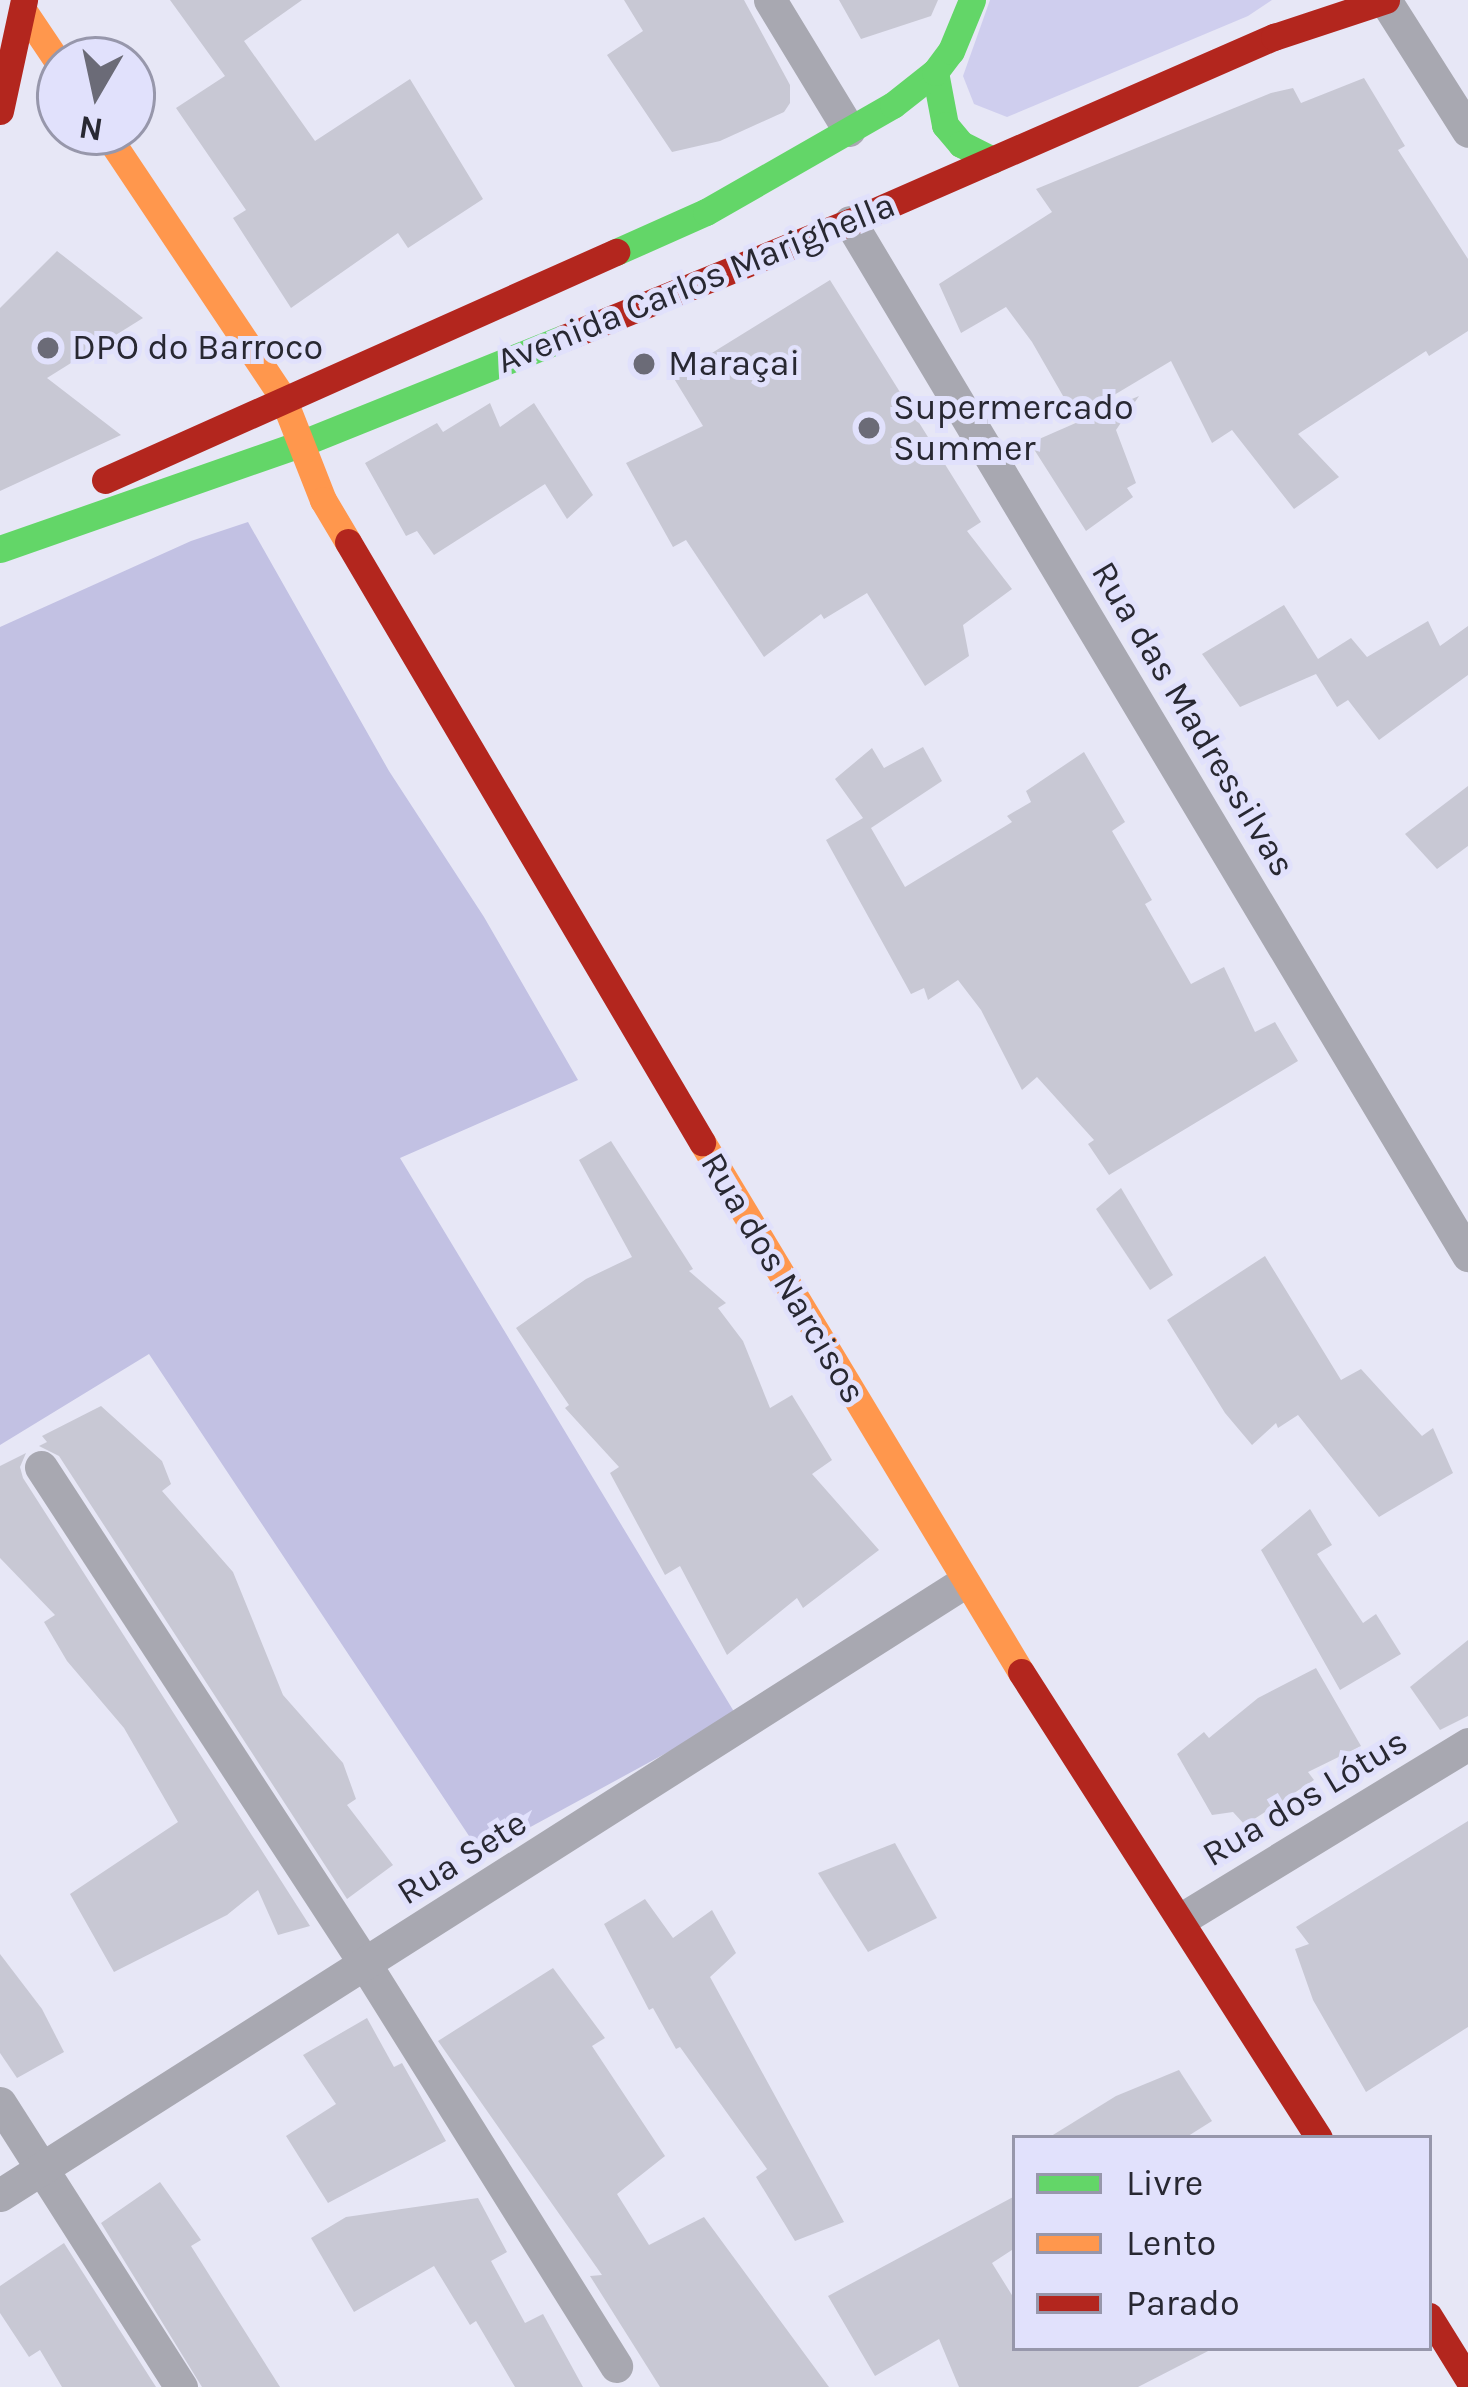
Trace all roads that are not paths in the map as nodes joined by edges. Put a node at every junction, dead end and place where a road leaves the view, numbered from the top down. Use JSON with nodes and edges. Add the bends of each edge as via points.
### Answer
{"nodes":[{"id":1,"x":770,"y":0,"type":"edge"},
{"id":2,"x":972,"y":0,"type":"edge"},
{"id":3,"x":1292,"y":0,"type":"edge"},
{"id":4,"x":1385,"y":0,"type":"edge"},
{"id":5,"x":23,"y":5,"type":"edge"},
{"id":6,"x":42,"y":36,"type":"edge"},
{"id":7,"x":1274,"y":37,"type":"junction"},
{"id":8,"x":935,"y":73,"type":"junction"},
{"id":9,"x":0,"y":111,"type":"edge"},
{"id":10,"x":849,"y":130,"type":"junction"},
{"id":11,"x":1468,"y":130,"type":"edge"},
{"id":12,"x":121,"y":156,"type":"edge"},
{"id":13,"x":992,"y":160,"type":"junction"},
{"id":14,"x":850,"y":222,"type":"junction"},
{"id":15,"x":283,"y":398,"type":"junction"},
{"id":16,"x":300,"y":444,"type":"junction"},
{"id":17,"x":0,"y":531,"type":"edge"},
{"id":18,"x":0,"y":549,"type":"edge"},
{"id":19,"x":1468,"y":1255,"type":"edge"},
{"id":20,"x":41,"y":1467,"type":"dead end"},
{"id":21,"x":963,"y":1583,"type":"junction"},
{"id":22,"x":1468,"y":1744,"type":"edge"},
{"id":23,"x":1183,"y":1918,"type":"junction"},
{"id":24,"x":365,"y":1964,"type":"junction"},
{"id":25,"x":0,"y":2103,"type":"edge"},
{"id":26,"x":1317,"y":2135,"type":"edge"},
{"id":27,"x":42,"y":2167,"type":"junction"},
{"id":28,"x":0,"y":2195,"type":"edge"},
{"id":29,"x":1432,"y":2321,"type":"edge"},
{"id":30,"x":616,"y":2366,"type":"dead end"},
{"id":31,"x":1468,"y":2380,"type":"edge"},
{"id":32,"x":181,"y":2387,"type":"edge"}],
"edges":[{"from":1,"to":10,"type":"street"},
{"from":2,"to":8,"type":"main road"},
{"from":3,"to":7,"type":"main road"},
{"from":4,"to":7,"type":"main road","name":"Avenida Carlos Marighella"},
{"from":4,"to":11,"type":"street"},
{"from":5,"to":6,"type":"main road"},
{"from":5,"to":9,"type":"main road"},
{"from":7,"to":13,"type":"main road","name":"Avenida Carlos Marighella"},
{"from":8,"to":10,"type":"main road","name":"Avenida Carlos Marighella"},
{"from":8,"to":13,"type":"main road","via":[[945,125]]},
{"from":10,"to":15,"type":"main road","name":"Avenida Carlos Marighella","via":[[675,227]]},
{"from":12,"to":15,"type":"main road","name":"Rua dos Narcisos"},
{"from":13,"to":14,"type":"main road","name":"Avenida Carlos Marighella"},
{"from":14,"to":16,"type":"main road","name":"Avenida Carlos Marighella"},
{"from":14,"to":19,"type":"street","name":"Rua das Madressilvas"},
{"from":15,"to":16,"type":"main road","name":"Rua dos Narcisos"},
{"from":15,"to":17,"type":"main road","name":"Avenida Carlos Marighella"},
{"from":16,"to":18,"type":"main road","name":"Avenida Carlos Marighella"},
{"from":16,"to":21,"type":"main road","name":"Rua dos Narcisos","via":[[323,500]]},
{"from":20,"to":24,"type":"street"},
{"from":21,"to":23,"type":"main road","name":"Rua dos Narcisos"},
{"from":21,"to":24,"type":"street","name":"Rua Sete"},
{"from":22,"to":23,"type":"street","name":"Rua dos Lótus"},
{"from":23,"to":26,"type":"main road","name":"Rua dos Narcisos"},
{"from":24,"to":27,"type":"street","name":"Rua Sete"},
{"from":24,"to":30,"type":"street"},
{"from":25,"to":27,"type":"street"},
{"from":27,"to":28,"type":"street","name":"Rua Sete"},
{"from":27,"to":32,"type":"street"},
{"from":29,"to":31,"type":"main road"}]}
